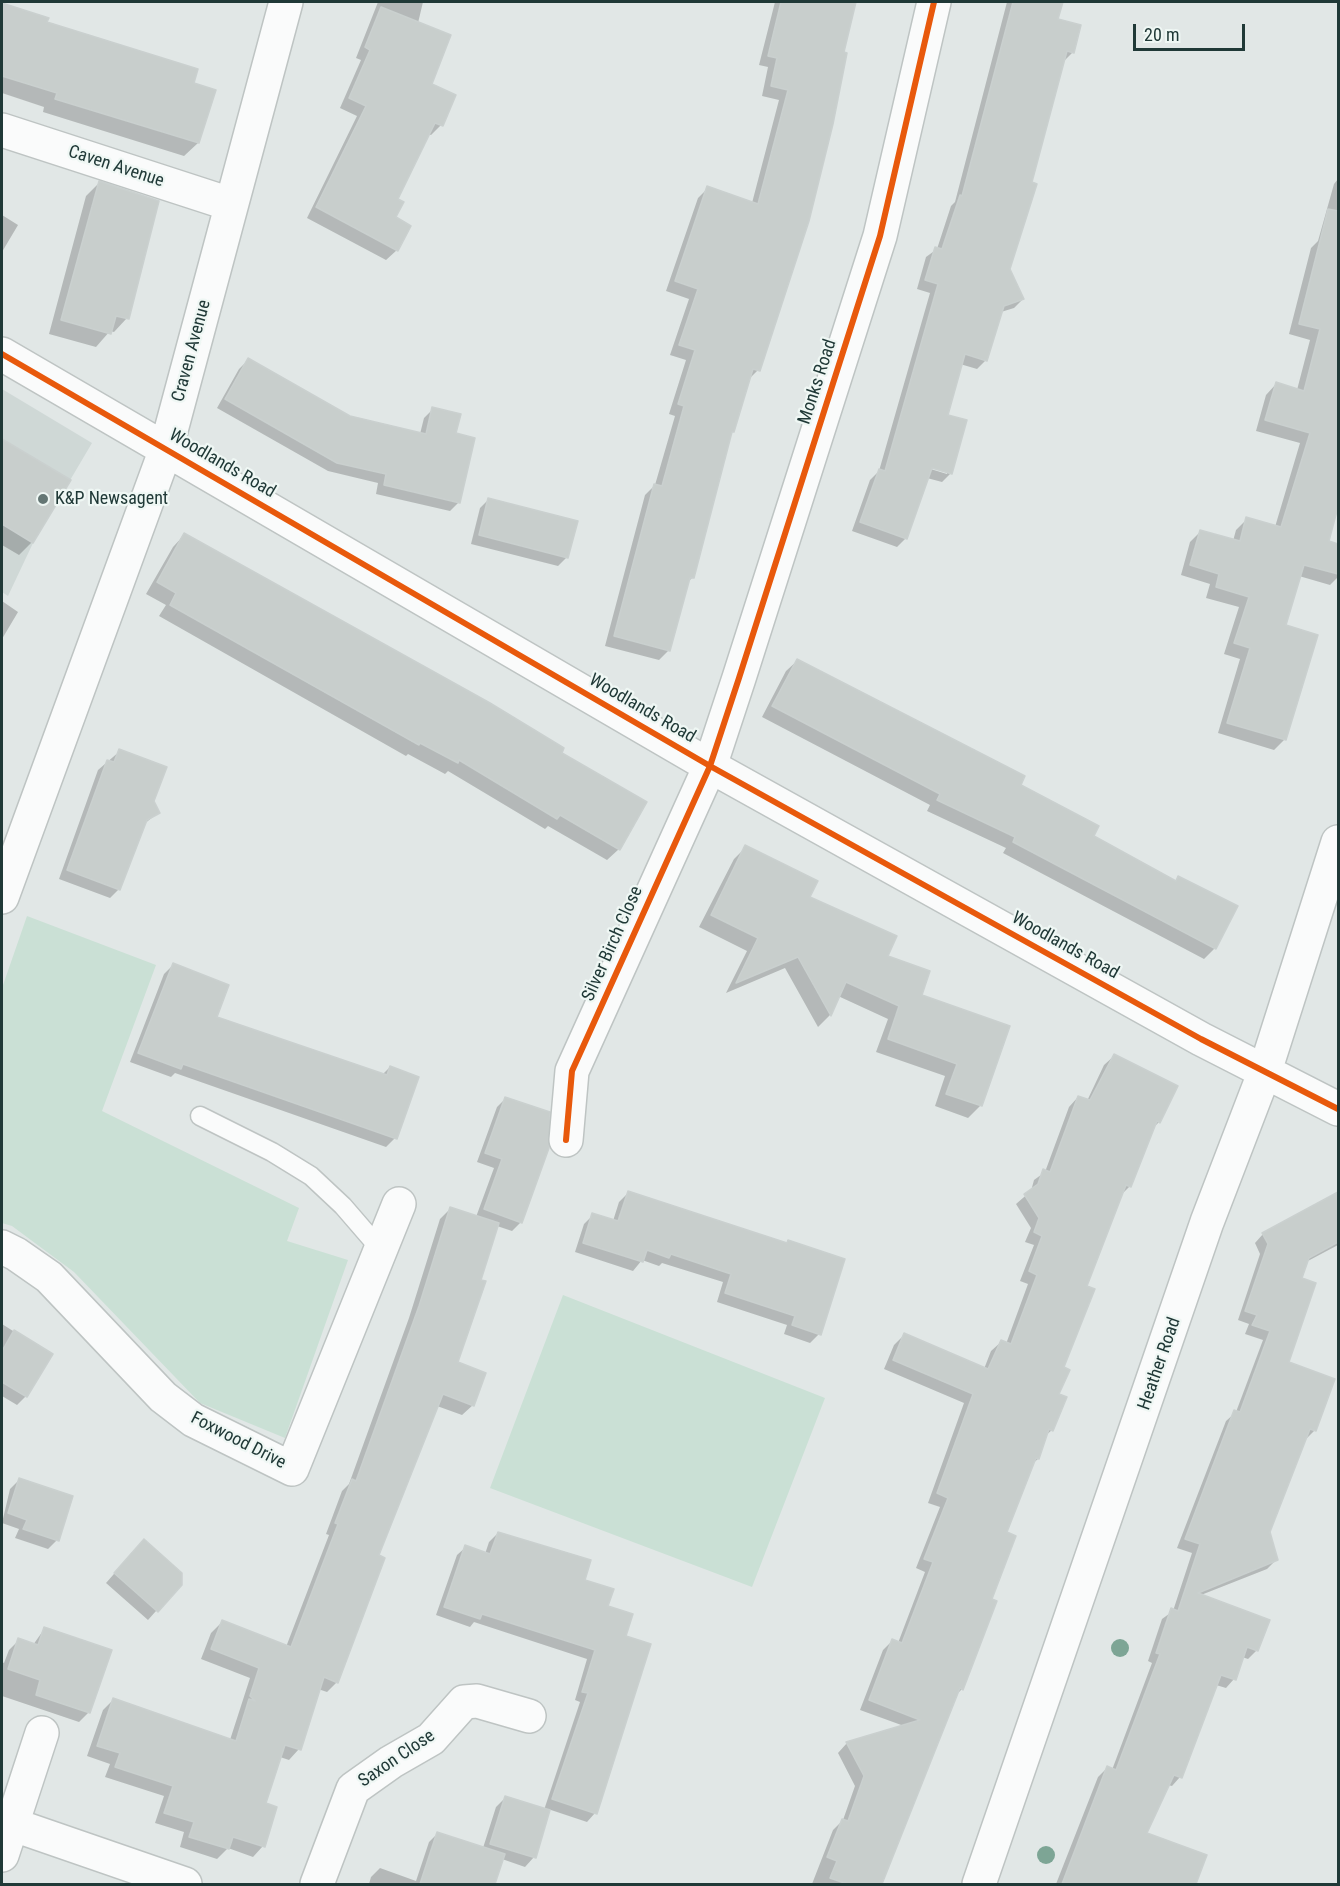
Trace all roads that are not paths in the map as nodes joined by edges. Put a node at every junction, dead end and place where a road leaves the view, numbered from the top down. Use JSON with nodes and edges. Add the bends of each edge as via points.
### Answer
{"nodes":[{"id":1,"x":286,"y":2,"type":"edge"},
{"id":2,"x":934,"y":2,"type":"edge"},
{"id":3,"x":2,"y":130,"type":"edge"},
{"id":4,"x":230,"y":204,"type":"junction"},
{"id":5,"x":2,"y":354,"type":"edge"},
{"id":6,"x":166,"y":449,"type":"junction"},
{"id":7,"x":710,"y":765,"type":"junction"},
{"id":8,"x":1338,"y":842,"type":"edge"},
{"id":9,"x":2,"y":897,"type":"edge"},
{"id":10,"x":1265,"y":1071,"type":"junction"},
{"id":11,"x":1338,"y":1108,"type":"edge"},
{"id":12,"x":200,"y":1116,"type":"dead end"},
{"id":13,"x":566,"y":1140,"type":"dead end"},
{"id":14,"x":399,"y":1204,"type":"dead end"},
{"id":15,"x":2,"y":1247,"type":"edge"},
{"id":16,"x":381,"y":1250,"type":"junction"},
{"id":17,"x":529,"y":1716,"type":"dead end"},
{"id":18,"x":42,"y":1734,"type":"dead end"},
{"id":19,"x":14,"y":1825,"type":"junction"},
{"id":20,"x":2,"y":1855,"type":"edge"},
{"id":21,"x":185,"y":1884,"type":"edge"},
{"id":22,"x":317,"y":1884,"type":"edge"},
{"id":23,"x":979,"y":1884,"type":"edge"}],
"edges":[{"from":1,"to":4,"type":"street","name":"Craven Avenue"},
{"from":2,"to":7,"type":"street","name":"Monks Road","via":[[880,236]]},
{"from":3,"to":4,"type":"street","name":"Caven Avenue"},
{"from":4,"to":6,"type":"street","name":"Craven Avenue"},
{"from":5,"to":6,"type":"street","name":"Woodlands Road"},
{"from":6,"to":7,"type":"street","name":"Woodlands Road"},
{"from":6,"to":9,"type":"street","name":"Craven Avenue"},
{"from":7,"to":10,"type":"street","name":"Woodlands Road"},
{"from":7,"to":13,"type":"street","name":"Silver Birch Close","via":[[572,1071]]},
{"from":8,"to":10,"type":"street","name":"Heather Road"},
{"from":10,"to":11,"type":"street","name":"Woodlands Road"},
{"from":10,"to":23,"type":"street","name":"Heather Road","via":[[1207,1222]]},
{"from":12,"to":16,"type":"lane","via":[[311,1176]]},
{"from":14,"to":16,"type":"street","name":"Foxwood Drive"},
{"from":15,"to":16,"type":"street","name":"Foxwood Drive","via":[[49,1277],[163,1397],[185,1414],[292,1469]]},
{"from":17,"to":22,"type":"street","name":"Saxon Close","via":[[477,1701],[464,1702],[431,1739],[353,1789]]},
{"from":18,"to":19,"type":"street"},
{"from":19,"to":20,"type":"street"},
{"from":19,"to":21,"type":"street"}]}
